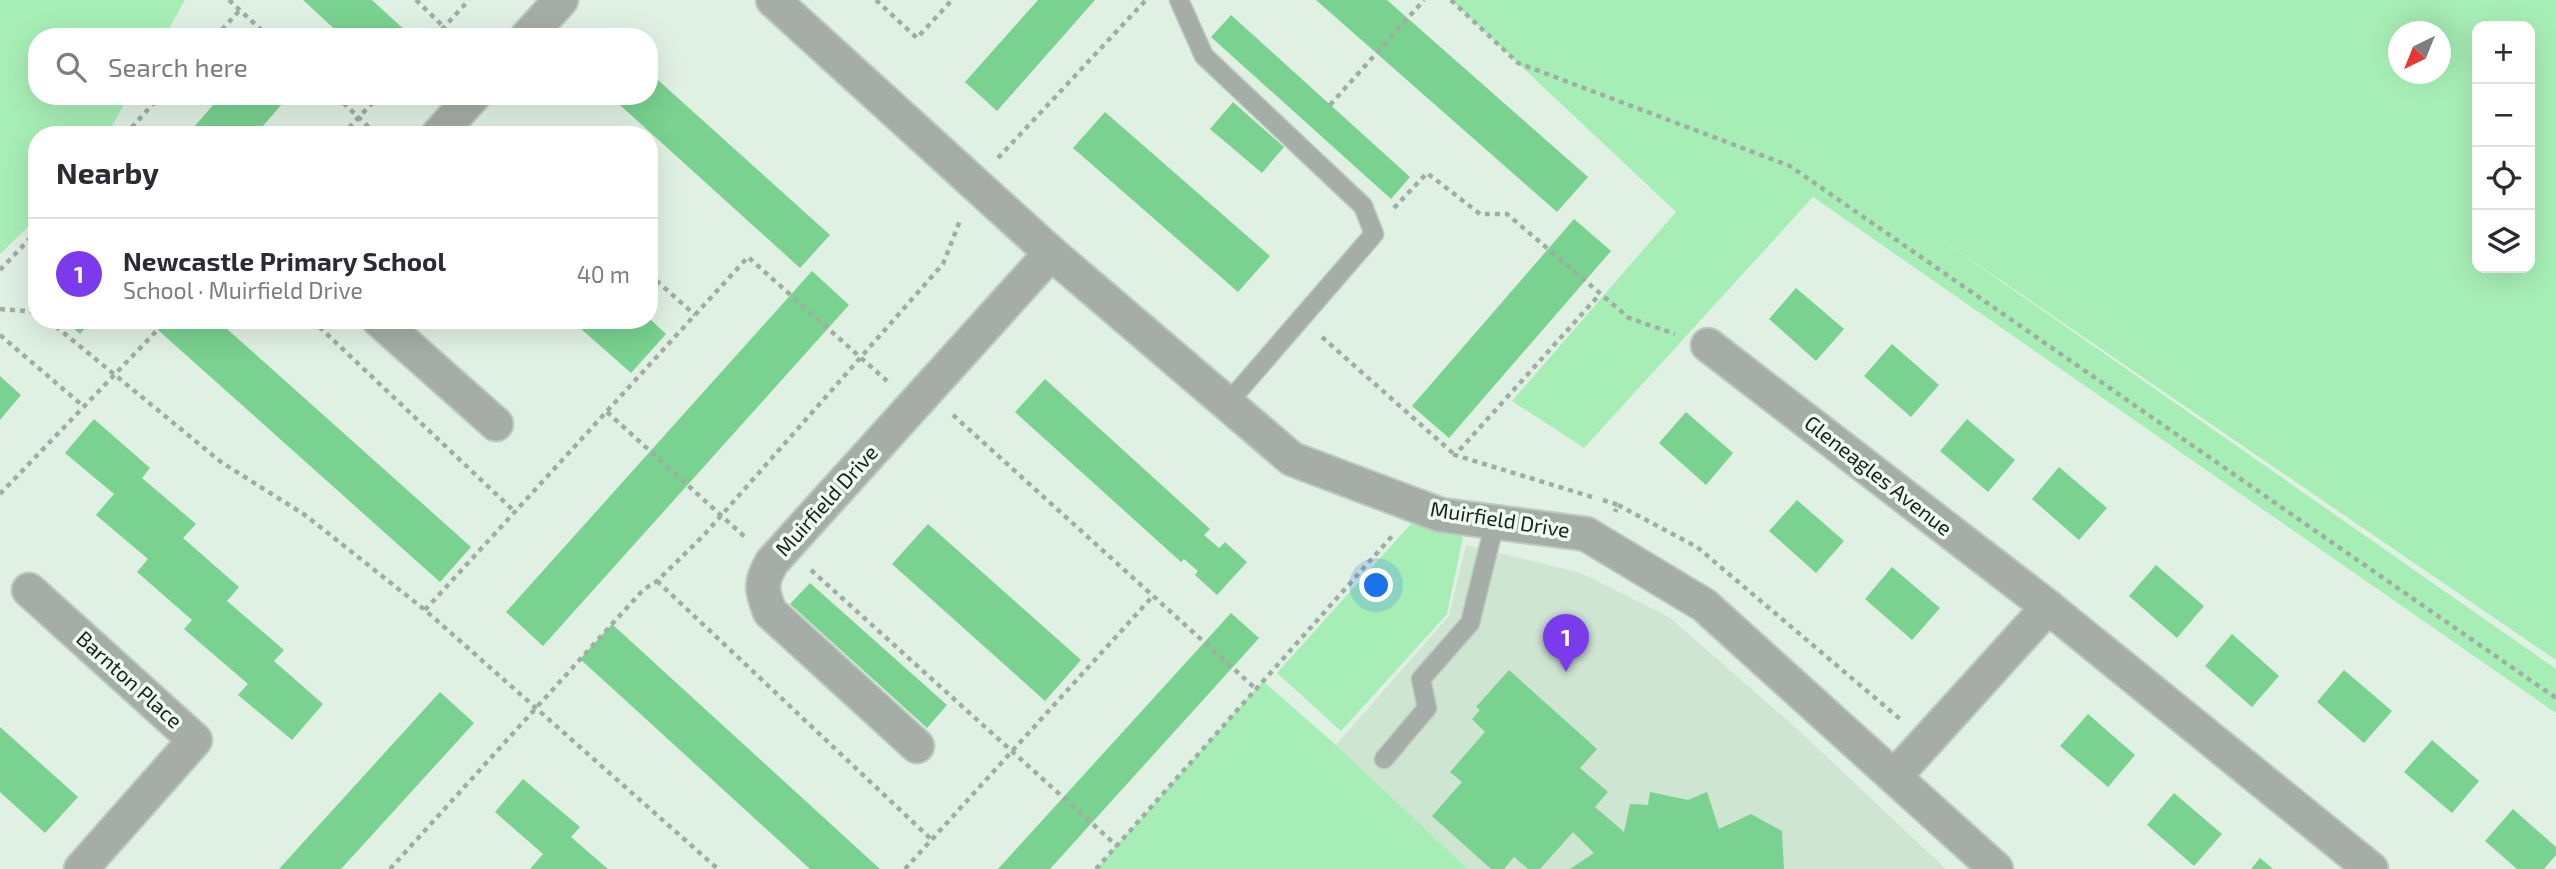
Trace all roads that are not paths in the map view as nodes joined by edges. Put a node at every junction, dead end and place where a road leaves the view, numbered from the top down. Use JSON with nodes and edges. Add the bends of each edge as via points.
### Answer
{"nodes":[{"id":1,"x":561,"y":0,"type":"edge"},
{"id":2,"x":773,"y":0,"type":"edge"},
{"id":3,"x":1180,"y":0,"type":"edge"},
{"id":4,"x":535,"y":28,"type":"edge"},
{"id":5,"x":465,"y":105,"type":"edge"},
{"id":6,"x":446,"y":126,"type":"edge"},
{"id":7,"x":1051,"y":253,"type":"junction"},
{"id":8,"x":389,"y":329,"type":"edge"},
{"id":9,"x":1708,"y":345,"type":"road end"},
{"id":10,"x":1227,"y":404,"type":"junction"},
{"id":11,"x":496,"y":424,"type":"dead end"},
{"id":12,"x":1495,"y":522,"type":"junction"},
{"id":13,"x":29,"y":590,"type":"dead end"},
{"id":14,"x":2048,"y":607,"type":"junction"},
{"id":15,"x":917,"y":746,"type":"dead end"},
{"id":16,"x":1384,"y":759,"type":"dead end"},
{"id":17,"x":1895,"y":776,"type":"junction"},
{"id":18,"x":81,"y":869,"type":"edge"},
{"id":19,"x":1996,"y":869,"type":"edge"},
{"id":20,"x":2371,"y":869,"type":"edge"}],
"edges":[{"from":1,"to":4,"type":"street"},
{"from":2,"to":7,"type":"street","name":"Muirfield Drive"},
{"from":3,"to":10,"type":"lane","via":[[1204,56],[1363,206],[1374,234]]},
{"from":5,"to":6,"type":"street"},
{"from":7,"to":10,"type":"street","name":"Muirfield Drive"},
{"from":7,"to":15,"type":"street","name":"Muirfield Drive","via":[[779,555],[763,579],[762,593],[770,612]]},
{"from":8,"to":11,"type":"street"},
{"from":9,"to":14,"type":"street","name":"Gleneagles Avenue"},
{"from":10,"to":12,"type":"street","name":"Muirfield Drive","via":[[1292,459],[1441,515]]},
{"from":12,"to":16,"type":"lane","via":[[1470,623],[1421,679],[1427,708]]},
{"from":12,"to":17,"type":"street","name":"Muirfield Drive","via":[[1586,534],[1704,605]]},
{"from":13,"to":18,"type":"street","name":"Barnton Place","via":[[195,740]]},
{"from":14,"to":17,"type":"street"},
{"from":14,"to":20,"type":"street","name":"Gleneagles Avenue"},
{"from":17,"to":19,"type":"street","name":"Muirfield Drive"}]}
